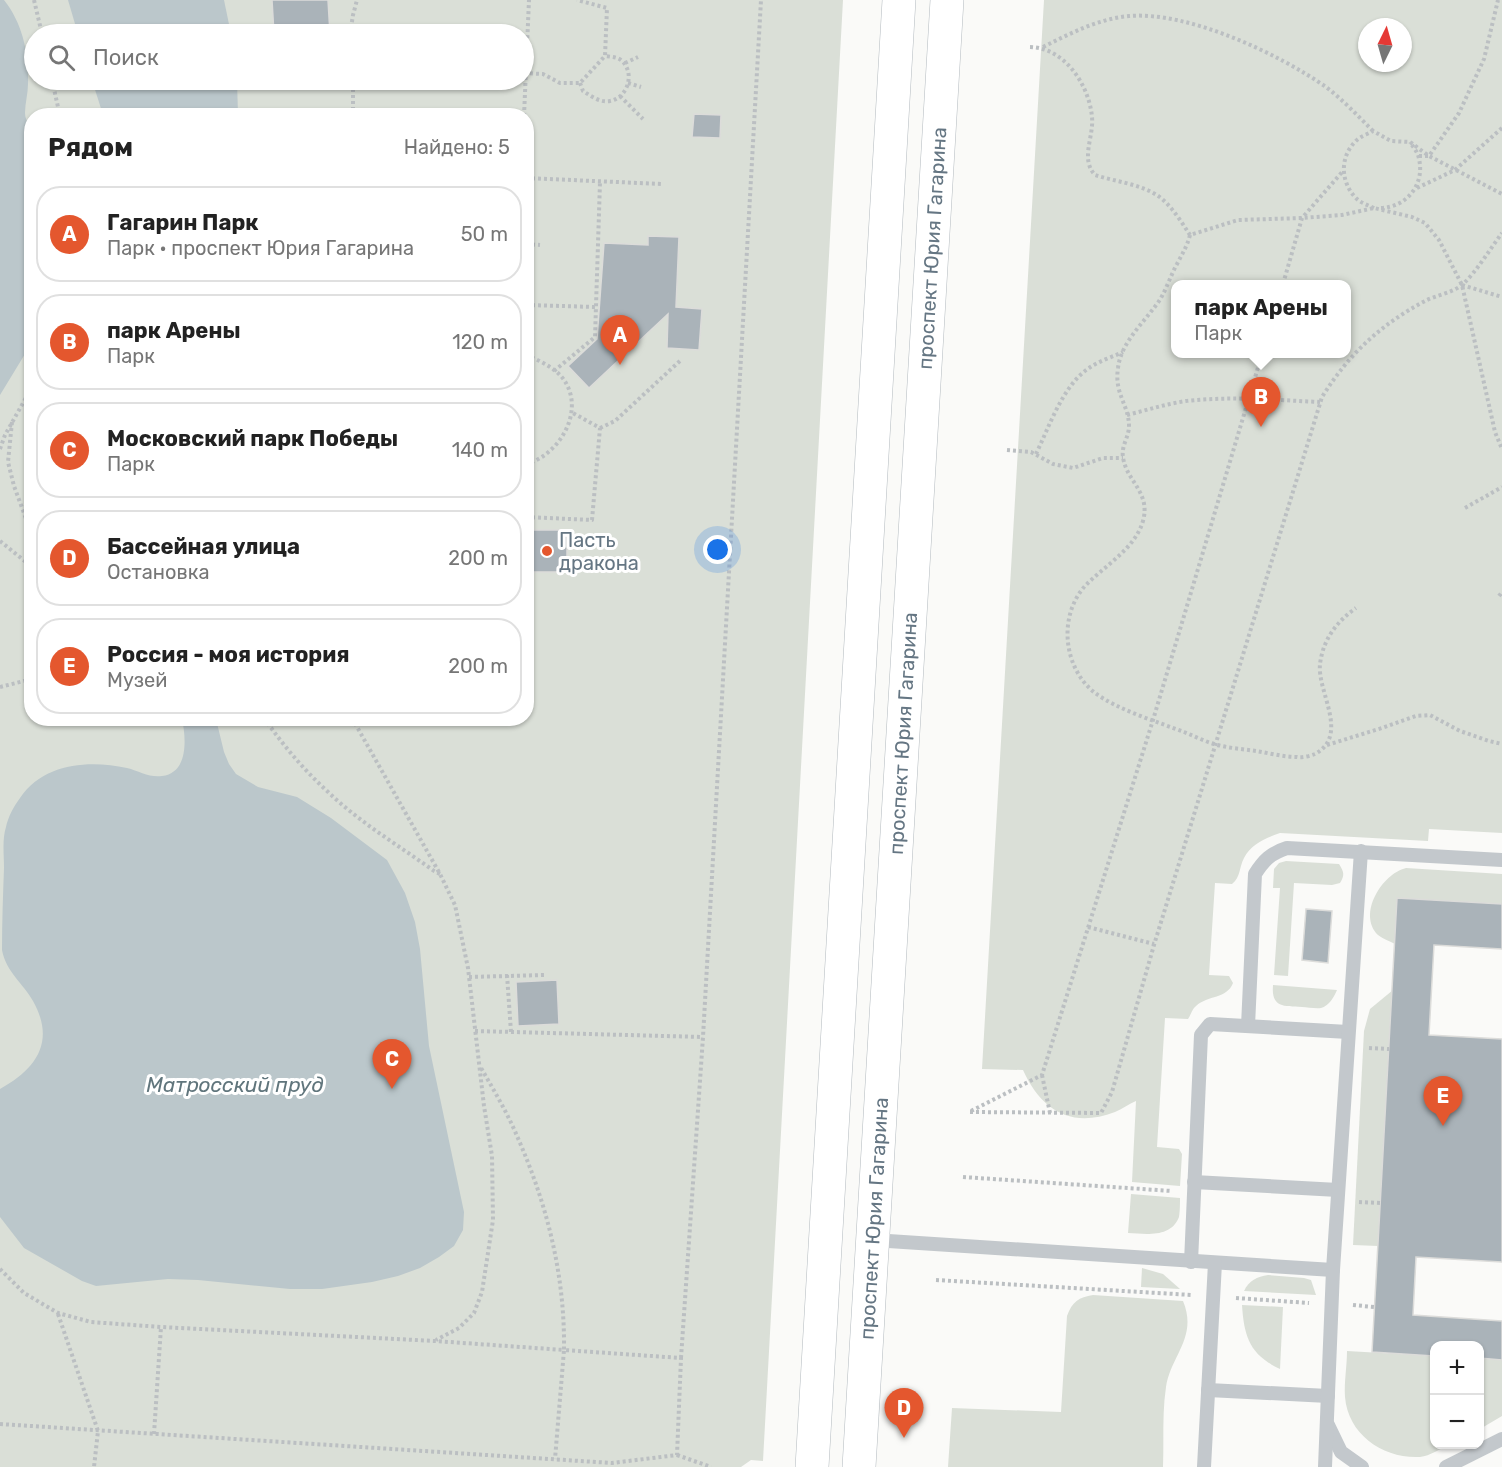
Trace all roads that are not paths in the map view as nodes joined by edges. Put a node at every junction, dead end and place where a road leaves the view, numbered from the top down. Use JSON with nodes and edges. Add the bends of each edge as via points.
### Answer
{"nodes":[{"id":1,"x":899,"y":0,"type":"edge"},
{"id":2,"x":947,"y":0,"type":"edge"},
{"id":3,"x":1361,"y":851,"type":"junction"},
{"id":4,"x":1502,"y":860,"type":"edge"},
{"id":5,"x":1248,"y":1026,"type":"junction"},
{"id":6,"x":1348,"y":1032,"type":"junction"},
{"id":7,"x":1194,"y":1187,"type":"junction"},
{"id":8,"x":1338,"y":1190,"type":"junction"},
{"id":9,"x":873,"y":1240,"type":"junction"},
{"id":10,"x":1191,"y":1262,"type":"junction"},
{"id":11,"x":1215,"y":1263,"type":"junction"},
{"id":12,"x":1333,"y":1270,"type":"junction"},
{"id":13,"x":1208,"y":1390,"type":"junction"},
{"id":14,"x":1328,"y":1396,"type":"junction"},
{"id":15,"x":1327,"y":1423,"type":"junction"},
{"id":16,"x":1502,"y":1438,"type":"edge"},
{"id":17,"x":812,"y":1467,"type":"edge"},
{"id":18,"x":859,"y":1467,"type":"edge"},
{"id":19,"x":1204,"y":1467,"type":"edge"},
{"id":20,"x":1325,"y":1467,"type":"edge"},
{"id":21,"x":1362,"y":1467,"type":"edge"},
{"id":22,"x":1446,"y":1467,"type":"edge"}],
"edges":[{"from":1,"to":17,"type":"main road"},
{"from":2,"to":9,"type":"main road","name":"проспект Юрия Гагарина"},
{"from":3,"to":4,"type":"lane"},
{"from":3,"to":5,"type":"lane","via":[[1287,848],[1273,852],[1263,861],[1255,874]]},
{"from":3,"to":6,"type":"lane"},
{"from":5,"to":6,"type":"lane"},
{"from":5,"to":7,"type":"lane","via":[[1210,1024],[1201,1035]]},
{"from":6,"to":8,"type":"lane"},
{"from":7,"to":8,"type":"lane"},
{"from":7,"to":10,"type":"lane"},
{"from":8,"to":12,"type":"lane"},
{"from":9,"to":10,"type":"lane"},
{"from":9,"to":18,"type":"main road","name":"проспект Юрия Гагарина"},
{"from":10,"to":11,"type":"lane"},
{"from":11,"to":12,"type":"lane"},
{"from":11,"to":13,"type":"lane"},
{"from":12,"to":14,"type":"lane"},
{"from":13,"to":14,"type":"lane"},
{"from":13,"to":19,"type":"lane"},
{"from":14,"to":15,"type":"lane"},
{"from":15,"to":20,"type":"lane"},
{"from":15,"to":21,"type":"lane","via":[[1341,1452]]},
{"from":16,"to":22,"type":"lane"}]}
